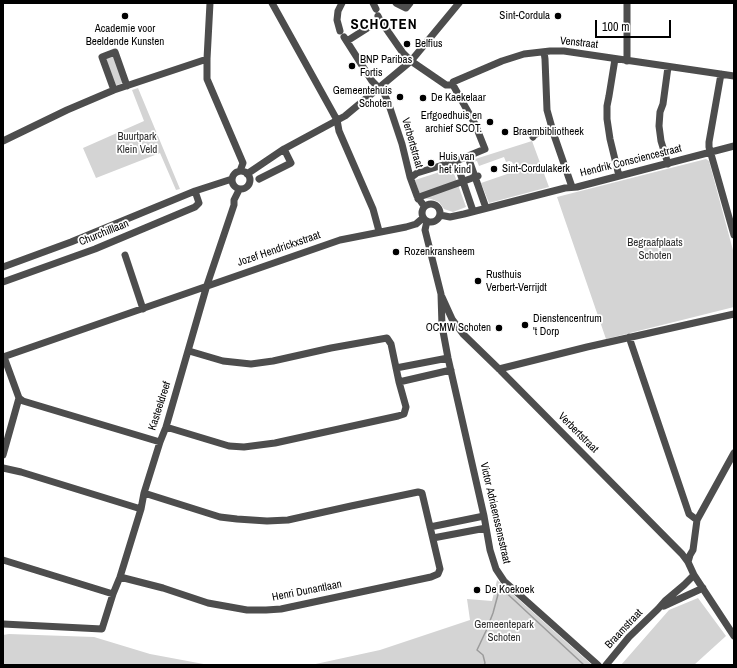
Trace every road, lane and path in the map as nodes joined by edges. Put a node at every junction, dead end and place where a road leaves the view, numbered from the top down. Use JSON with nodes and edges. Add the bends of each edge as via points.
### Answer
{"nodes":[{"id":1,"x":210,"y":3,"type":"edge"},
{"id":2,"x":272,"y":3,"type":"edge"},
{"id":3,"x":342,"y":3,"type":"edge"},
{"id":4,"x":396,"y":3,"type":"edge"},
{"id":5,"x":410,"y":3,"type":"edge"},
{"id":6,"x":459,"y":3,"type":"edge"},
{"id":7,"x":627,"y":3,"type":"edge"},
{"id":8,"x":377,"y":12,"type":"edge"},
{"id":9,"x":344,"y":36,"type":"junction"},
{"id":10,"x":544,"y":52,"type":"junction"},
{"id":11,"x":207,"y":59,"type":"junction"},
{"id":12,"x":614,"y":59,"type":"junction"},
{"id":13,"x":411,"y":61,"type":"junction"},
{"id":14,"x":627,"y":61,"type":"junction"},
{"id":15,"x":668,"y":67,"type":"junction"},
{"id":16,"x":721,"y":74,"type":"junction"},
{"id":17,"x":734,"y":76,"type":"edge"},
{"id":18,"x":127,"y":86,"type":"junction"},
{"id":19,"x":453,"y":86,"type":"junction"},
{"id":20,"x":378,"y":87,"type":"junction"},
{"id":21,"x":114,"y":90,"type":"junction"},
{"id":22,"x":337,"y":120,"type":"junction"},
{"id":23,"x":553,"y":129,"type":"junction"},
{"id":24,"x":533,"y":137,"type":"dead end"},
{"id":25,"x":3,"y":141,"type":"edge"},
{"id":26,"x":734,"y":146,"type":"edge"},
{"id":27,"x":284,"y":149,"type":"junction"},
{"id":28,"x":711,"y":152,"type":"junction"},
{"id":29,"x":468,"y":157,"type":"junction"},
{"id":30,"x":456,"y":161,"type":"junction"},
{"id":31,"x":668,"y":164,"type":"junction"},
{"id":32,"x":244,"y":173,"type":"junction"},
{"id":33,"x":477,"y":176,"type":"junction"},
{"id":34,"x":619,"y":176,"type":"junction"},
{"id":35,"x":410,"y":177,"type":"junction"},
{"id":36,"x":259,"y":178,"type":"dead end"},
{"id":37,"x":232,"y":179,"type":"junction"},
{"id":38,"x":462,"y":182,"type":"junction"},
{"id":39,"x":572,"y":187,"type":"junction"},
{"id":40,"x":239,"y":190,"type":"junction"},
{"id":41,"x":195,"y":191,"type":"junction"},
{"id":42,"x":418,"y":199,"type":"junction"},
{"id":43,"x":424,"y":206,"type":"junction"},
{"id":44,"x":486,"y":208,"type":"junction"},
{"id":45,"x":473,"y":211,"type":"junction"},
{"id":46,"x":440,"y":215,"type":"junction"},
{"id":47,"x":425,"y":220,"type":"junction"},
{"id":48,"x":379,"y":231,"type":"junction"},
{"id":49,"x":734,"y":235,"type":"edge"},
{"id":50,"x":124,"y":255,"type":"dead end"},
{"id":51,"x":4,"y":265,"type":"edge"},
{"id":52,"x":3,"y":282,"type":"edge"},
{"id":53,"x":207,"y":285,"type":"junction"},
{"id":54,"x":441,"y":294,"type":"junction"},
{"id":55,"x":143,"y":309,"type":"junction"},
{"id":56,"x":734,"y":314,"type":"edge"},
{"id":57,"x":452,"y":319,"type":"junction"},
{"id":58,"x":442,"y":326,"type":"junction"},
{"id":59,"x":629,"y":338,"type":"junction"},
{"id":60,"x":189,"y":351,"type":"junction"},
{"id":61,"x":3,"y":357,"type":"edge"},
{"id":62,"x":448,"y":358,"type":"junction"},
{"id":63,"x":396,"y":368,"type":"junction"},
{"id":64,"x":499,"y":368,"type":"junction"},
{"id":65,"x":451,"y":370,"type":"junction"},
{"id":66,"x":399,"y":382,"type":"junction"},
{"id":67,"x":19,"y":398,"type":"junction"},
{"id":68,"x":166,"y":427,"type":"junction"},
{"id":69,"x":160,"y":442,"type":"junction"},
{"id":70,"x":734,"y":453,"type":"edge"},
{"id":71,"x":3,"y":456,"type":"edge"},
{"id":72,"x":3,"y":468,"type":"edge"},
{"id":73,"x":144,"y":493,"type":"junction"},
{"id":74,"x":141,"y":509,"type":"junction"},
{"id":75,"x":484,"y":516,"type":"junction"},
{"id":76,"x":696,"y":520,"type":"junction"},
{"id":77,"x":430,"y":526,"type":"junction"},
{"id":78,"x":486,"y":528,"type":"junction"},
{"id":79,"x":433,"y":538,"type":"junction"},
{"id":80,"x":3,"y":560,"type":"edge"},
{"id":81,"x":688,"y":562,"type":"junction"},
{"id":82,"x":694,"y":574,"type":"junction"},
{"id":83,"x":120,"y":577,"type":"junction"},
{"id":84,"x":703,"y":588,"type":"junction"},
{"id":85,"x":113,"y":594,"type":"junction"},
{"id":86,"x":674,"y":598,"type":"junction"},
{"id":87,"x":3,"y":624,"type":"edge"},
{"id":88,"x":734,"y":636,"type":"edge"},
{"id":89,"x":598,"y":665,"type":"edge"},
{"id":90,"x":606,"y":665,"type":"edge"}],
"edges":[{"from":1,"to":11,"type":"street"},
{"from":2,"to":22,"type":"street"},
{"from":3,"to":9,"type":"street","via":[[337,20]]},
{"from":4,"to":5,"type":"street","via":[[406,8]]},
{"from":6,"to":13,"type":"street"},
{"from":7,"to":14,"type":"street"},
{"from":8,"to":9,"type":"street"},
{"from":8,"to":13,"type":"street"},
{"from":9,"to":20,"type":"street","name":"Verbertstraat"},
{"from":10,"to":12,"type":"street","name":"Venstraat","via":[[564,51]]},
{"from":10,"to":19,"type":"street","name":"Venstraat","via":[[524,54],[502,61],[453,82]]},
{"from":10,"to":23,"type":"street","via":[[547,110]]},
{"from":11,"to":18,"type":"street"},
{"from":11,"to":32,"type":"street","via":[[207,79],[243,163]]},
{"from":12,"to":14,"type":"street","name":"Venstraat"},
{"from":12,"to":34,"type":"street","via":[[607,119]]},
{"from":13,"to":19,"type":"street","via":[[446,85]]},
{"from":13,"to":20,"type":"street"},
{"from":14,"to":15,"type":"street","name":"Venstraat"},
{"from":15,"to":16,"type":"street","name":"Venstraat"},
{"from":15,"to":31,"type":"street","via":[[659,126]]},
{"from":16,"to":17,"type":"street","name":"Venstraat"},
{"from":16,"to":28,"type":"street","via":[[709,142]]},
{"from":18,"to":21,"type":"street"},
{"from":18,"to":21,"type":"street","via":[[115,52],[102,57]]},
{"from":19,"to":29,"type":"street","via":[[486,149]]},
{"from":20,"to":22,"type":"street"},
{"from":20,"to":35,"type":"street","name":"Verbertstraat","via":[[389,105]]},
{"from":21,"to":25,"type":"street"},
{"from":22,"to":27,"type":"street"},
{"from":22,"to":48,"type":"street","via":[[373,209]]},
{"from":23,"to":24,"type":"street","via":[[542,131]]},
{"from":23,"to":39,"type":"street"},
{"from":26,"to":28,"type":"street","name":"Hendrik Consciencestraat"},
{"from":27,"to":32,"type":"street"},
{"from":27,"to":36,"type":"street","via":[[291,163]]},
{"from":28,"to":31,"type":"street","name":"Hendrik Consciencestraat"},
{"from":28,"to":49,"type":"street"},
{"from":29,"to":30,"type":"street"},
{"from":29,"to":33,"type":"street"},
{"from":30,"to":35,"type":"street"},
{"from":30,"to":38,"type":"street"},
{"from":31,"to":34,"type":"street","name":"Hendrik Consciencestraat"},
{"from":32,"to":37,"type":"street","via":[[234,174]]},
{"from":32,"to":40,"type":"street","via":[[250,180],[246,188]]},
{"from":33,"to":38,"type":"street"},
{"from":33,"to":44,"type":"street"},
{"from":34,"to":39,"type":"street","name":"Hendrik Consciencestraat"},
{"from":35,"to":42,"type":"street","name":"Verbertstraat"},
{"from":37,"to":40,"type":"street","via":[[232,185]]},
{"from":37,"to":41,"type":"street","name":"Churchilllaan"},
{"from":38,"to":42,"type":"street"},
{"from":38,"to":45,"type":"street"},
{"from":39,"to":44,"type":"street","name":"Hendrik Consciencestraat"},
{"from":40,"to":53,"type":"street","name":"Kasteeldreef"},
{"from":41,"to":51,"type":"street","name":"Churchilllaan","via":[[71,242]]},
{"from":41,"to":52,"type":"street","name":"Churchilllaan","via":[[199,203],[195,208],[95,250]]},
{"from":42,"to":43,"type":"street","name":"Verbertstraat"},
{"from":43,"to":46,"type":"street","name":"Verbertstraat","via":[[435,205]]},
{"from":43,"to":47,"type":"street","name":"Verbertstraat","via":[[421,212]]},
{"from":44,"to":45,"type":"street","name":"Hendrik Consciencestraat"},
{"from":45,"to":46,"type":"street","name":"Hendrik Consciencestraat","via":[[450,217]]},
{"from":46,"to":47,"type":"street","via":[[433,222]]},
{"from":47,"to":48,"type":"street","name":"Jozef Hendrickxstraat","via":[[406,227]]},
{"from":47,"to":54,"type":"street","name":"Verbertstraat","via":[[425,230]]},
{"from":48,"to":53,"type":"street","name":"Jozef Hendrickxstraat","via":[[340,240]]},
{"from":50,"to":55,"type":"street"},
{"from":53,"to":55,"type":"street","name":"Jozef Hendrickxstraat"},
{"from":53,"to":60,"type":"street","name":"Kasteeldreef"},
{"from":54,"to":57,"type":"street","name":"Verbertstraat"},
{"from":54,"to":58,"type":"street","name":"Verbertstraat"},
{"from":55,"to":61,"type":"street","name":"Jozef Hendrickxstraat"},
{"from":56,"to":59,"type":"street"},
{"from":57,"to":58,"type":"street"},
{"from":57,"to":64,"type":"street","name":"Verbertstraat","via":[[463,334]]},
{"from":58,"to":62,"type":"street","name":"Victor Adriaenssensstraat"},
{"from":59,"to":64,"type":"street"},
{"from":59,"to":76,"type":"street","via":[[689,514]]},
{"from":60,"to":63,"type":"street","via":[[223,361],[251,364],[387,338],[391,344]]},
{"from":60,"to":68,"type":"street","name":"Kasteeldreef"},
{"from":61,"to":67,"type":"street"},
{"from":62,"to":63,"type":"street"},
{"from":62,"to":65,"type":"street","name":"Victor Adriaenssensstraat"},
{"from":63,"to":66,"type":"street"},
{"from":64,"to":81,"type":"street","name":"Verbertstraat"},
{"from":65,"to":66,"type":"street"},
{"from":65,"to":75,"type":"street","name":"Victor Adriaenssensstraat"},
{"from":66,"to":68,"type":"street","via":[[406,407],[404,414],[275,443],[229,446]]},
{"from":67,"to":69,"type":"street"},
{"from":67,"to":71,"type":"street"},
{"from":68,"to":69,"type":"street","name":"Kasteeldreef"},
{"from":69,"to":73,"type":"street","name":"Kasteeldreef"},
{"from":70,"to":76,"type":"street"},
{"from":72,"to":74,"type":"street"},
{"from":73,"to":74,"type":"street","name":"Kasteeldreef"},
{"from":73,"to":77,"type":"street","name":"Henri Dunantlaan","via":[[220,517],[267,521],[288,520],[418,492],[422,493]]},
{"from":74,"to":83,"type":"street","name":"Kasteeldreef"},
{"from":75,"to":77,"type":"street"},
{"from":75,"to":78,"type":"street","name":"Victor Adriaenssensstraat"},
{"from":76,"to":81,"type":"street","via":[[693,550]]},
{"from":77,"to":79,"type":"street","name":"Henri Dunantlaan"},
{"from":78,"to":79,"type":"street"},
{"from":78,"to":89,"type":"street","name":"Victor Adriaenssensstraat","via":[[496,569],[504,581]]},
{"from":79,"to":83,"type":"street","name":"Henri Dunantlaan","via":[[440,569],[438,574],[432,577],[281,609],[247,610],[208,603]]},
{"from":80,"to":85,"type":"street"},
{"from":81,"to":82,"type":"street","name":"Verbertstraat"},
{"from":82,"to":84,"type":"street","name":"Verbertstraat"},
{"from":82,"to":86,"type":"street","name":"Braamstraat"},
{"from":83,"to":85,"type":"street","name":"Kasteeldreef"},
{"from":84,"to":86,"type":"street","name":"Braamstraat"},
{"from":84,"to":88,"type":"street","name":"Verbertstraat"},
{"from":85,"to":87,"type":"street","name":"Kasteeldreef","via":[[102,629]]},
{"from":86,"to":90,"type":"street","name":"Braamstraat","via":[[665,602]]}]}
